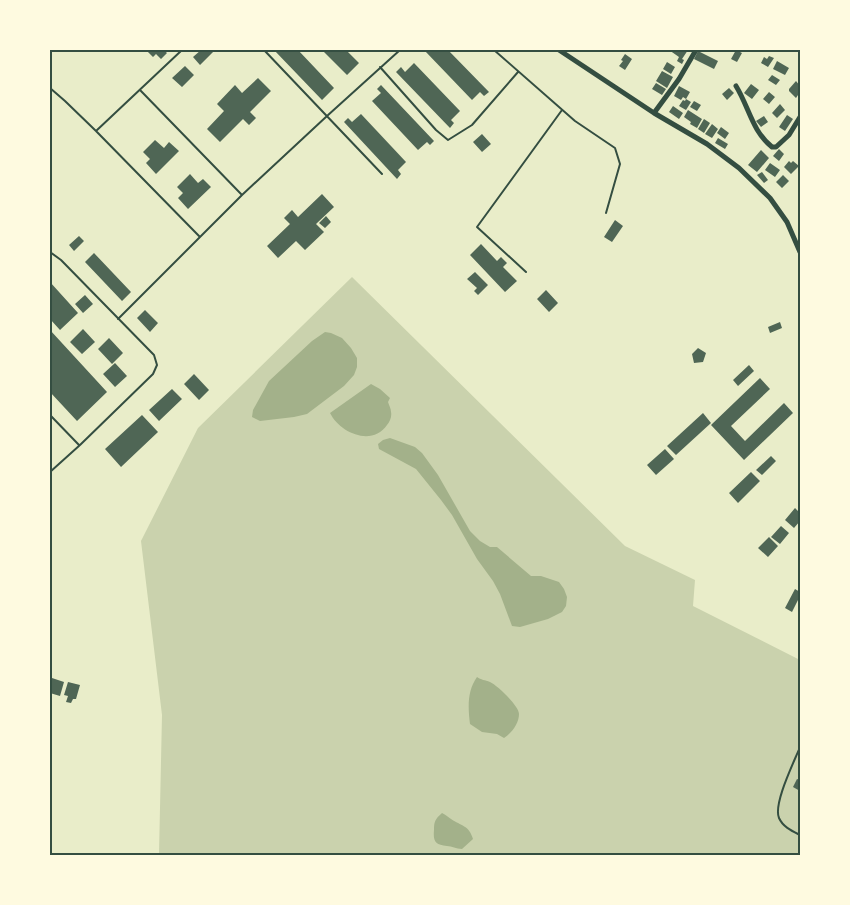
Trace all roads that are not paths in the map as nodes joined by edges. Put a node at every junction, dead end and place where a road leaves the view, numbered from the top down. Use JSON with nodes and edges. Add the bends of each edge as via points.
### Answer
{"nodes":[{"id":1,"x":182,"y":50,"type":"edge"},
{"id":2,"x":264,"y":50,"type":"edge"},
{"id":3,"x":400,"y":50,"type":"edge"},
{"id":4,"x":494,"y":50,"type":"edge"},
{"id":5,"x":559,"y":50,"type":"edge"},
{"id":6,"x":696,"y":50,"type":"edge"},
{"id":7,"x":381,"y":67,"type":"junction"},
{"id":8,"x":519,"y":71,"type":"junction"},
{"id":9,"x":736,"y":86,"type":"dead end"},
{"id":10,"x":50,"y":88,"type":"edge"},
{"id":11,"x":140,"y":90,"type":"junction"},
{"id":12,"x":562,"y":110,"type":"junction"},
{"id":13,"x":654,"y":113,"type":"junction"},
{"id":14,"x":327,"y":116,"type":"junction"},
{"id":15,"x":801,"y":117,"type":"edge"},
{"id":16,"x":96,"y":131,"type":"junction"},
{"id":17,"x":382,"y":174,"type":"dead end"},
{"id":18,"x":242,"y":195,"type":"junction"},
{"id":19,"x":606,"y":213,"type":"dead end"},
{"id":20,"x":200,"y":237,"type":"junction"},
{"id":21,"x":50,"y":252,"type":"edge"},
{"id":22,"x":801,"y":252,"type":"edge"},
{"id":23,"x":526,"y":272,"type":"dead end"},
{"id":24,"x":118,"y":319,"type":"junction"},
{"id":25,"x":50,"y":415,"type":"edge"},
{"id":26,"x":80,"y":446,"type":"junction"},
{"id":27,"x":50,"y":472,"type":"edge"},
{"id":28,"x":801,"y":747,"type":"edge"},
{"id":29,"x":801,"y":835,"type":"edge"}],
"edges":[{"from":1,"to":11,"type":"lane"},
{"from":2,"to":14,"type":"lane"},
{"from":3,"to":7,"type":"lane"},
{"from":4,"to":8,"type":"lane"},
{"from":5,"to":13,"type":"street"},
{"from":6,"to":13,"type":"street"},
{"from":7,"to":8,"type":"lane","via":[[448,140],[472,125]]},
{"from":7,"to":14,"type":"lane"},
{"from":8,"to":12,"type":"lane"},
{"from":9,"to":15,"type":"street","via":[[754,126],[772,147],[789,135]]},
{"from":10,"to":16,"type":"lane"},
{"from":11,"to":16,"type":"lane"},
{"from":11,"to":18,"type":"lane"},
{"from":12,"to":19,"type":"lane","via":[[615,148],[620,164]]},
{"from":12,"to":23,"type":"lane","via":[[477,226]]},
{"from":13,"to":22,"type":"street","via":[[739,168],[770,198]]},
{"from":14,"to":17,"type":"lane"},
{"from":14,"to":18,"type":"lane"},
{"from":16,"to":20,"type":"lane"},
{"from":18,"to":20,"type":"lane"},
{"from":20,"to":24,"type":"lane"},
{"from":21,"to":24,"type":"lane"},
{"from":24,"to":26,"type":"lane","via":[[154,355],[156,369]]},
{"from":25,"to":26,"type":"lane"},
{"from":26,"to":27,"type":"lane"},
{"from":28,"to":29,"type":"lane","via":[[778,801],[780,820]]}]}
